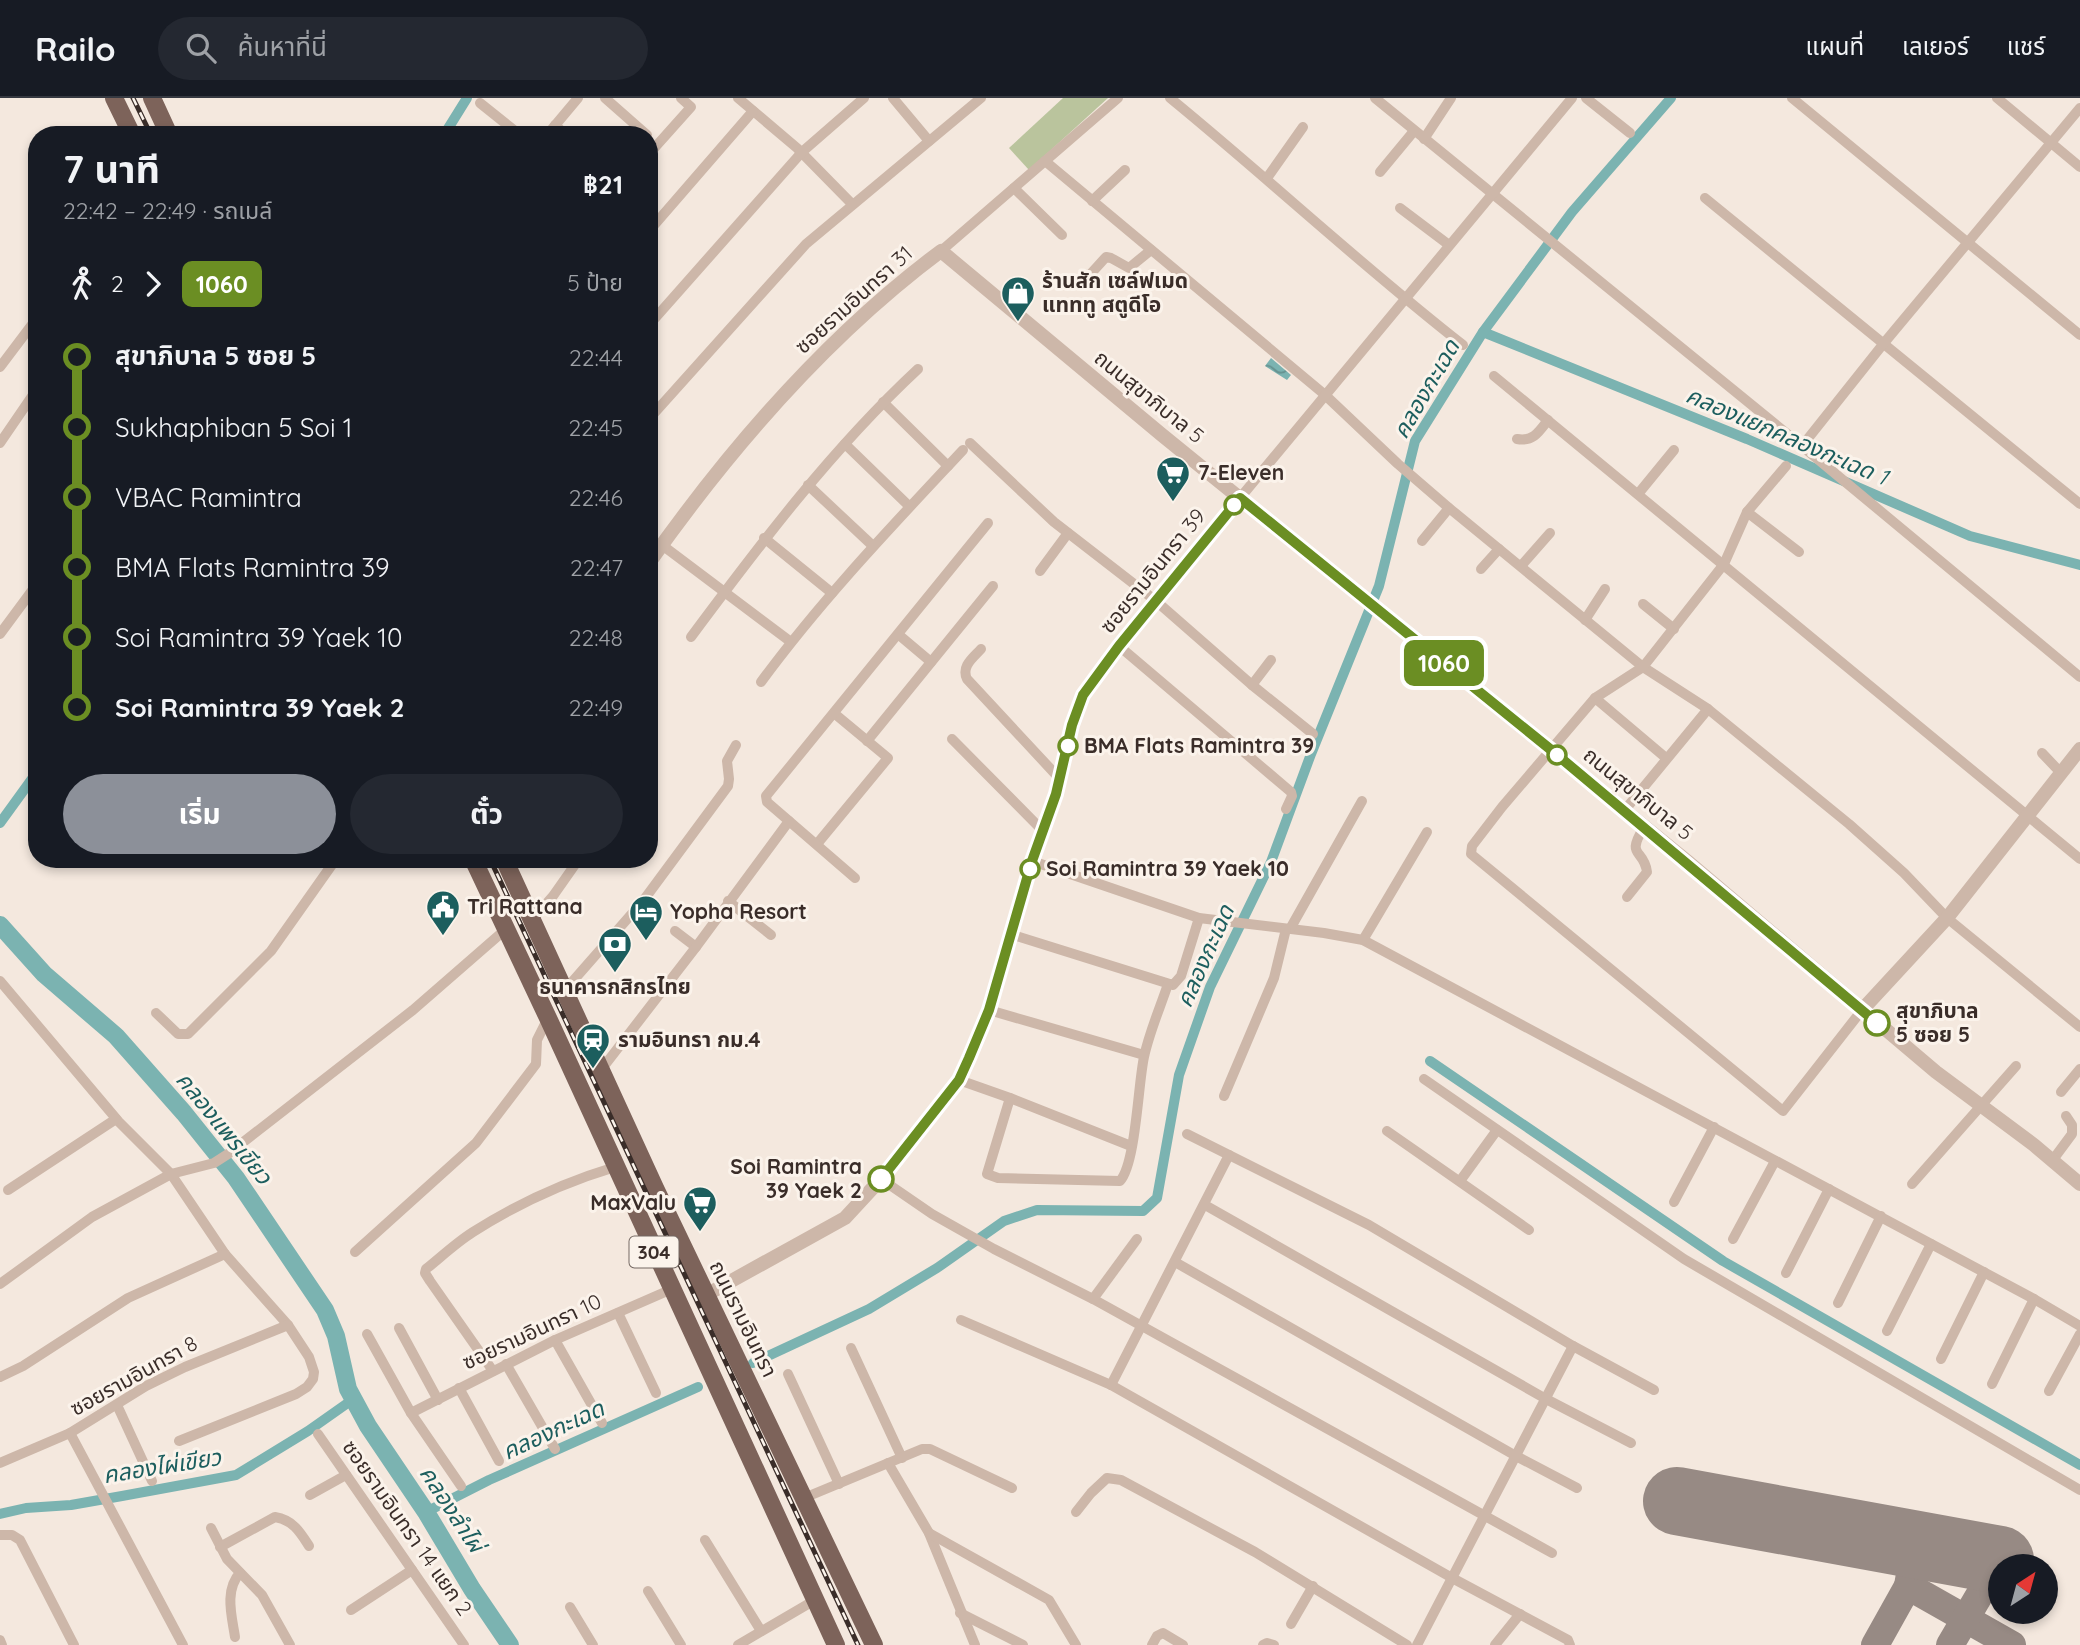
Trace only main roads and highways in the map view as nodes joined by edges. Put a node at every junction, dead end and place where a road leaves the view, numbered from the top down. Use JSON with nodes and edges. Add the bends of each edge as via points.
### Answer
{"nodes":[{"id":1,"x":114,"y":98,"type":"edge"},
{"id":2,"x":152,"y":98,"type":"edge"},
{"id":3,"x":128,"y":126,"type":"edge"},
{"id":4,"x":165,"y":126,"type":"edge"},
{"id":5,"x":476,"y":868,"type":"edge"},
{"id":6,"x":508,"y":868,"type":"edge"},
{"id":7,"x":836,"y":1645,"type":"edge"},
{"id":8,"x":874,"y":1645,"type":"edge"}],
"edges":[{"from":1,"to":3,"type":"main road"},
{"from":2,"to":4,"type":"main road"},
{"from":5,"to":7,"type":"main road","number":"304"},
{"from":6,"to":8,"type":"main road","name":"ถนนรามอินทรา","number":"304"}]}
